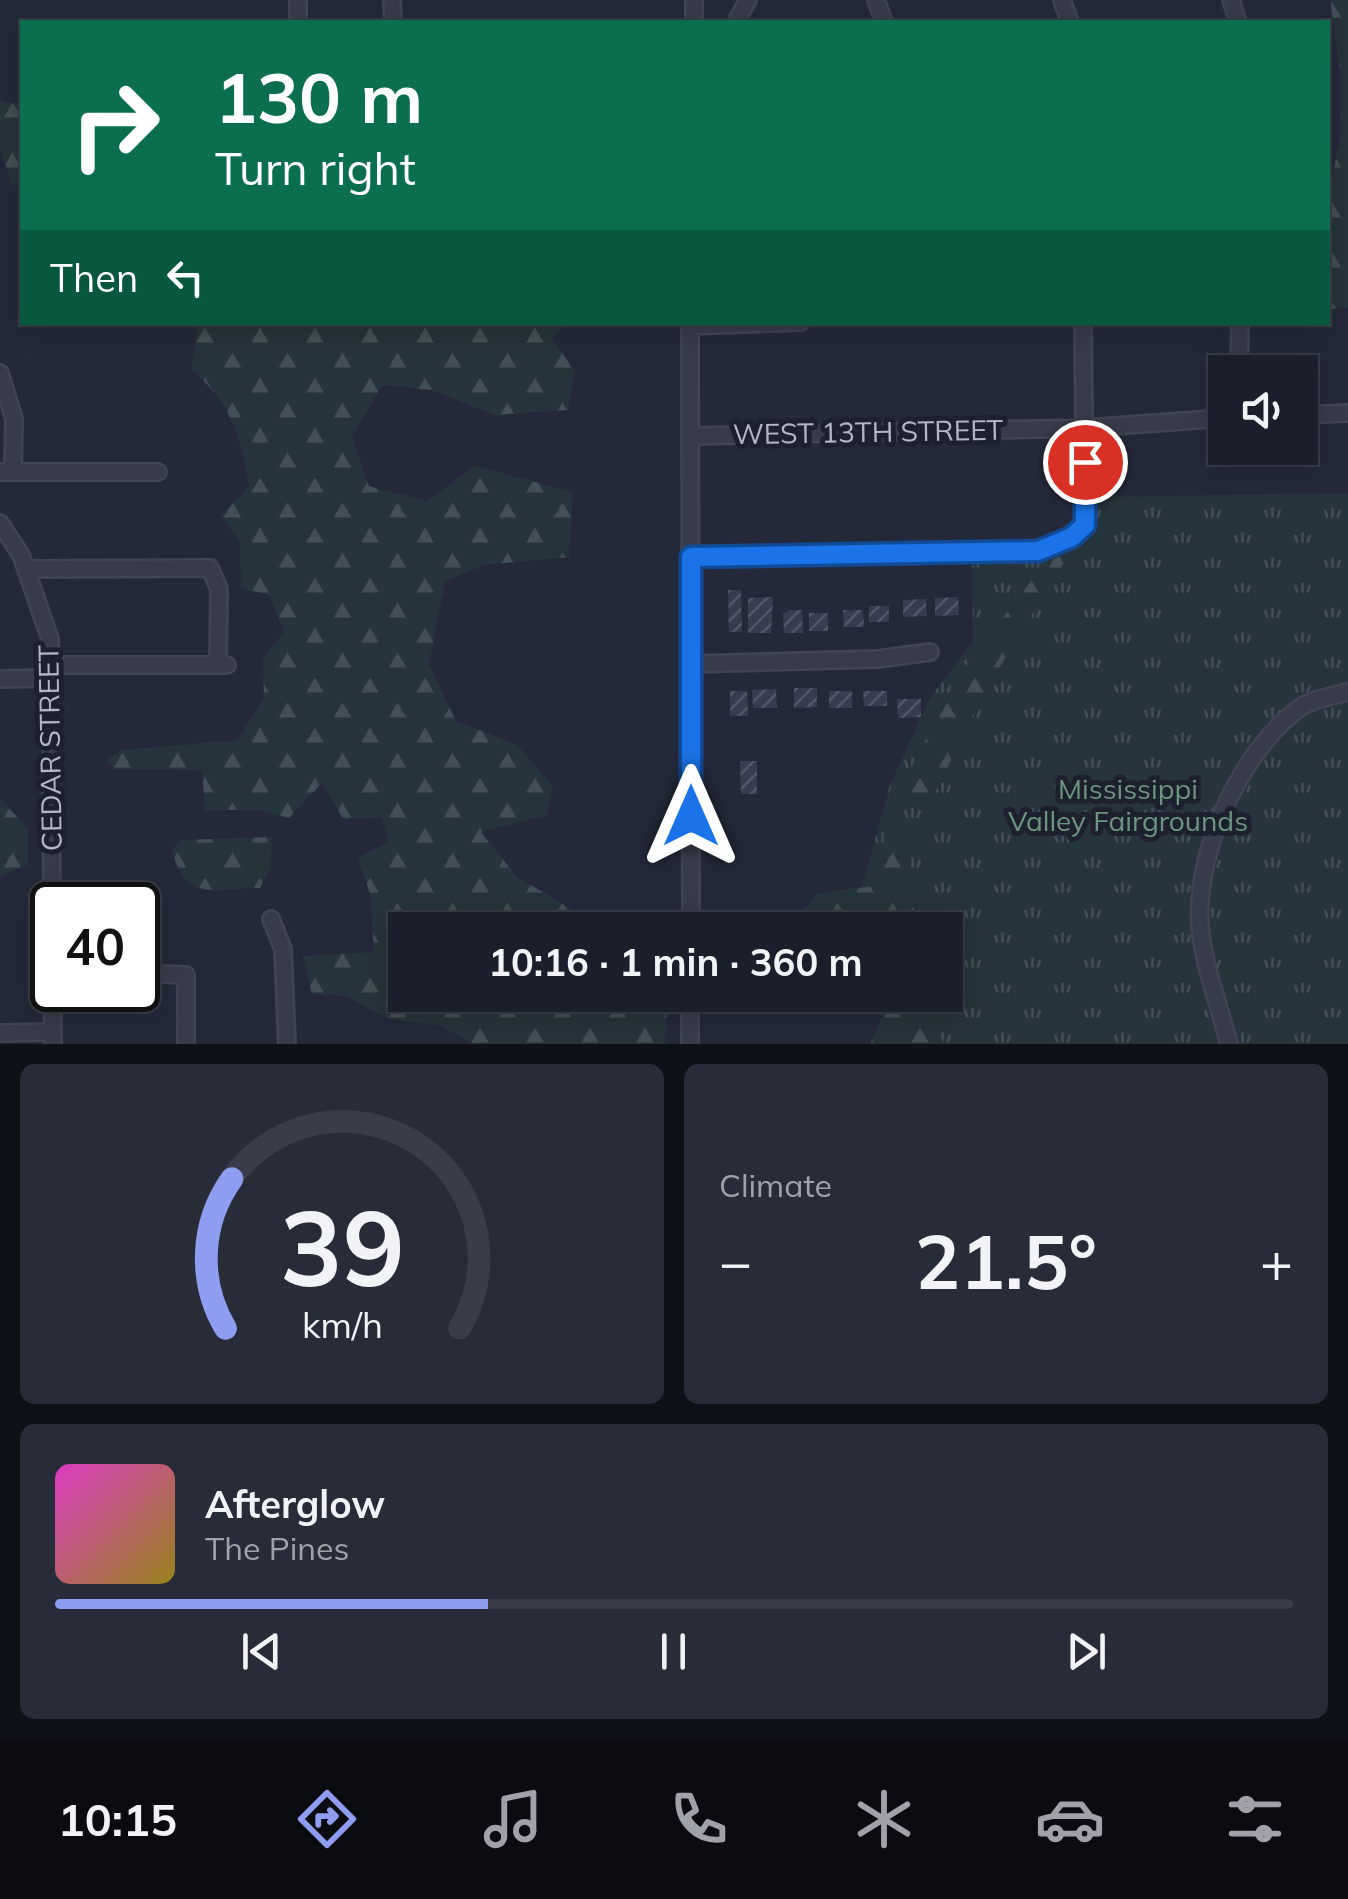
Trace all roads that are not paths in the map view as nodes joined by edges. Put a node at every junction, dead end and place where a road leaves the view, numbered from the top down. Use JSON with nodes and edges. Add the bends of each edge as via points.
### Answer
{"nodes":[{"id":1,"x":690,"y":325,"type":"edge"},
{"id":2,"x":1083,"y":325,"type":"edge"},
{"id":3,"x":1240,"y":325,"type":"edge"},
{"id":4,"x":1240,"y":355,"type":"edge"},
{"id":5,"x":0,"y":373,"type":"edge"},
{"id":6,"x":1348,"y":413,"type":"edge"},
{"id":7,"x":1318,"y":414,"type":"edge"},
{"id":8,"x":1208,"y":419,"type":"edge"},
{"id":9,"x":1086,"y":428,"type":"junction"},
{"id":10,"x":690,"y":436,"type":"junction"},
{"id":11,"x":6,"y":472,"type":"edge"},
{"id":12,"x":158,"y":472,"type":"dead end"},
{"id":13,"x":0,"y":523,"type":"edge"},
{"id":14,"x":691,"y":557,"type":"junction"},
{"id":15,"x":27,"y":570,"type":"junction"},
{"id":16,"x":930,"y":652,"type":"dead end"},
{"id":17,"x":692,"y":664,"type":"junction"},
{"id":18,"x":51,"y":672,"type":"junction"},
{"id":19,"x":0,"y":679,"type":"edge"},
{"id":20,"x":1348,"y":692,"type":"edge"},
{"id":21,"x":52,"y":882,"type":"edge"},
{"id":22,"x":690,"y":912,"type":"edge"},
{"id":23,"x":272,"y":919,"type":"dead end"},
{"id":24,"x":160,"y":973,"type":"edge"},
{"id":25,"x":52,"y":1012,"type":"edge"},
{"id":26,"x":690,"y":1012,"type":"edge"},
{"id":27,"x":0,"y":1032,"type":"edge"},
{"id":28,"x":52,"y":1038,"type":"edge"},
{"id":29,"x":186,"y":1044,"type":"edge"},
{"id":30,"x":287,"y":1044,"type":"edge"},
{"id":31,"x":690,"y":1044,"type":"edge"},
{"id":32,"x":1228,"y":1044,"type":"edge"}],
"edges":[{"from":1,"to":10,"type":"street"},
{"from":2,"to":9,"type":"street"},
{"from":3,"to":4,"type":"street"},
{"from":5,"to":11,"type":"street","via":[[14,419]]},
{"from":6,"to":7,"type":"street"},
{"from":8,"to":9,"type":"street","name":"WEST 13TH STREET"},
{"from":9,"to":10,"type":"street","name":"WEST 13TH STREET"},
{"from":9,"to":14,"type":"street","via":[[1085,525],[1038,551]]},
{"from":10,"to":14,"type":"street"},
{"from":11,"to":12,"type":"street"},
{"from":13,"to":15,"type":"street","name":"CEDAR STREET"},
{"from":14,"to":17,"type":"street"},
{"from":15,"to":18,"type":"street","name":"CEDAR STREET","via":[[50,639]]},
{"from":15,"to":18,"type":"street","via":[[210,568],[219,589],[222,664]]},
{"from":16,"to":17,"type":"street"},
{"from":17,"to":22,"type":"street"},
{"from":18,"to":19,"type":"street"},
{"from":18,"to":21,"type":"street","name":"CEDAR STREET"},
{"from":20,"to":32,"type":"street","via":[[1300,706],[1253,752],[1211,842],[1200,886],[1200,926]]},
{"from":23,"to":30,"type":"street","via":[[283,949]]},
{"from":24,"to":29,"type":"street","via":[[186,975]]},
{"from":25,"to":28,"type":"street","name":"CEDAR STREET"},
{"from":26,"to":31,"type":"street"},
{"from":27,"to":28,"type":"street"}]}
